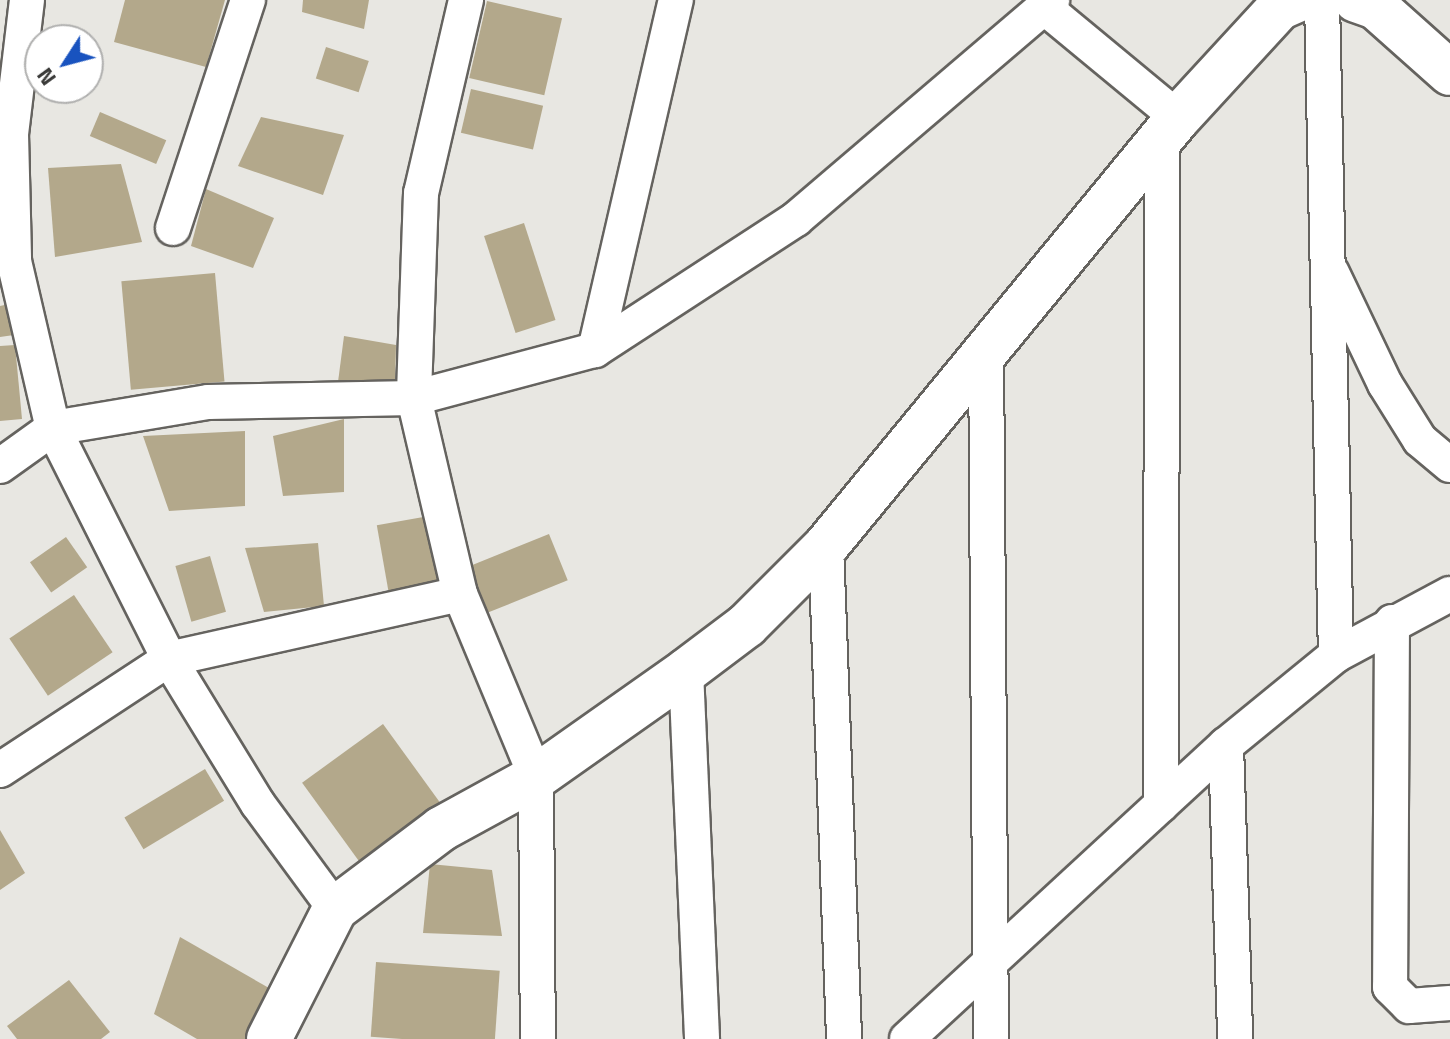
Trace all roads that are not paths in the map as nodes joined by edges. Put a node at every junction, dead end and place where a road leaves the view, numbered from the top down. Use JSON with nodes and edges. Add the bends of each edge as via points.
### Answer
{"nodes":[{"id":1,"x":27,"y":0,"type":"edge"},
{"id":2,"x":248,"y":0,"type":"edge"},
{"id":3,"x":466,"y":0,"type":"edge"},
{"id":4,"x":676,"y":0,"type":"edge"},
{"id":5,"x":1297,"y":0,"type":"edge"},
{"id":6,"x":1322,"y":0,"type":"edge"},
{"id":7,"x":1356,"y":0,"type":"edge"},
{"id":8,"x":1048,"y":4,"type":"edge"},
{"id":9,"x":1450,"y":73,"type":"edge"},
{"id":10,"x":1170,"y":129,"type":"junction"},
{"id":11,"x":173,"y":228,"type":"dead end"},
{"id":12,"x":1326,"y":260,"type":"junction"},
{"id":13,"x":986,"y":345,"type":"junction"},
{"id":14,"x":595,"y":350,"type":"junction"},
{"id":15,"x":414,"y":398,"type":"junction"},
{"id":16,"x":53,"y":428,"type":"junction"},
{"id":17,"x":1450,"y":465,"type":"edge"},
{"id":18,"x":0,"y":466,"type":"edge"},
{"id":19,"x":826,"y":546,"type":"junction"},
{"id":20,"x":460,"y":594,"type":"junction"},
{"id":21,"x":1450,"y":594,"type":"edge"},
{"id":22,"x":1392,"y":622,"type":"junction"},
{"id":23,"x":1336,"y":655,"type":"junction"},
{"id":24,"x":169,"y":659,"type":"junction"},
{"id":25,"x":686,"y":671,"type":"junction"},
{"id":26,"x":1226,"y":745,"type":"junction"},
{"id":27,"x":0,"y":770,"type":"edge"},
{"id":28,"x":536,"y":777,"type":"junction"},
{"id":29,"x":1161,"y":805,"type":"junction"},
{"id":30,"x":335,"y":909,"type":"junction"},
{"id":31,"x":986,"y":961,"type":"junction"},
{"id":32,"x":1450,"y":1003,"type":"edge"},
{"id":33,"x":269,"y":1039,"type":"edge"},
{"id":34,"x":538,"y":1039,"type":"edge"},
{"id":35,"x":702,"y":1039,"type":"edge"},
{"id":36,"x":844,"y":1039,"type":"edge"},
{"id":37,"x":907,"y":1039,"type":"edge"},
{"id":38,"x":991,"y":1039,"type":"edge"},
{"id":39,"x":1235,"y":1039,"type":"edge"}],
"edges":[{"from":1,"to":16,"type":"street","via":[[11,134],[14,261]]},
{"from":2,"to":11,"type":"street"},
{"from":3,"to":15,"type":"street","via":[[421,193]]},
{"from":4,"to":14,"type":"street"},
{"from":5,"to":10,"type":"street","via":[[1279,8]]},
{"from":6,"to":12,"type":"street"},
{"from":7,"to":9,"type":"street","via":[[1376,7]]},
{"from":8,"to":10,"type":"street"},
{"from":8,"to":14,"type":"street","via":[[796,219]]},
{"from":10,"to":13,"type":"street"},
{"from":10,"to":29,"type":"street"},
{"from":12,"to":17,"type":"street","via":[[1385,384],[1420,440]]},
{"from":12,"to":23,"type":"street"},
{"from":13,"to":19,"type":"street"},
{"from":13,"to":31,"type":"street"},
{"from":14,"to":15,"type":"street"},
{"from":15,"to":16,"type":"street","via":[[208,402]]},
{"from":15,"to":20,"type":"street"},
{"from":16,"to":18,"type":"street"},
{"from":16,"to":24,"type":"street"},
{"from":19,"to":25,"type":"street","via":[[747,625]]},
{"from":19,"to":36,"type":"street"},
{"from":20,"to":24,"type":"street"},
{"from":20,"to":28,"type":"street"},
{"from":21,"to":22,"type":"street"},
{"from":22,"to":23,"type":"street"},
{"from":22,"to":32,"type":"street","via":[[1390,987],[1409,1006]]},
{"from":23,"to":26,"type":"street"},
{"from":24,"to":27,"type":"street"},
{"from":24,"to":30,"type":"street","via":[[258,804]]},
{"from":25,"to":28,"type":"street"},
{"from":25,"to":35,"type":"street"},
{"from":26,"to":29,"type":"street"},
{"from":26,"to":39,"type":"street"},
{"from":28,"to":30,"type":"street","via":[[441,829]]},
{"from":28,"to":34,"type":"street"},
{"from":29,"to":31,"type":"street"},
{"from":30,"to":33,"type":"street"},
{"from":31,"to":37,"type":"street"},
{"from":31,"to":38,"type":"street"}]}
